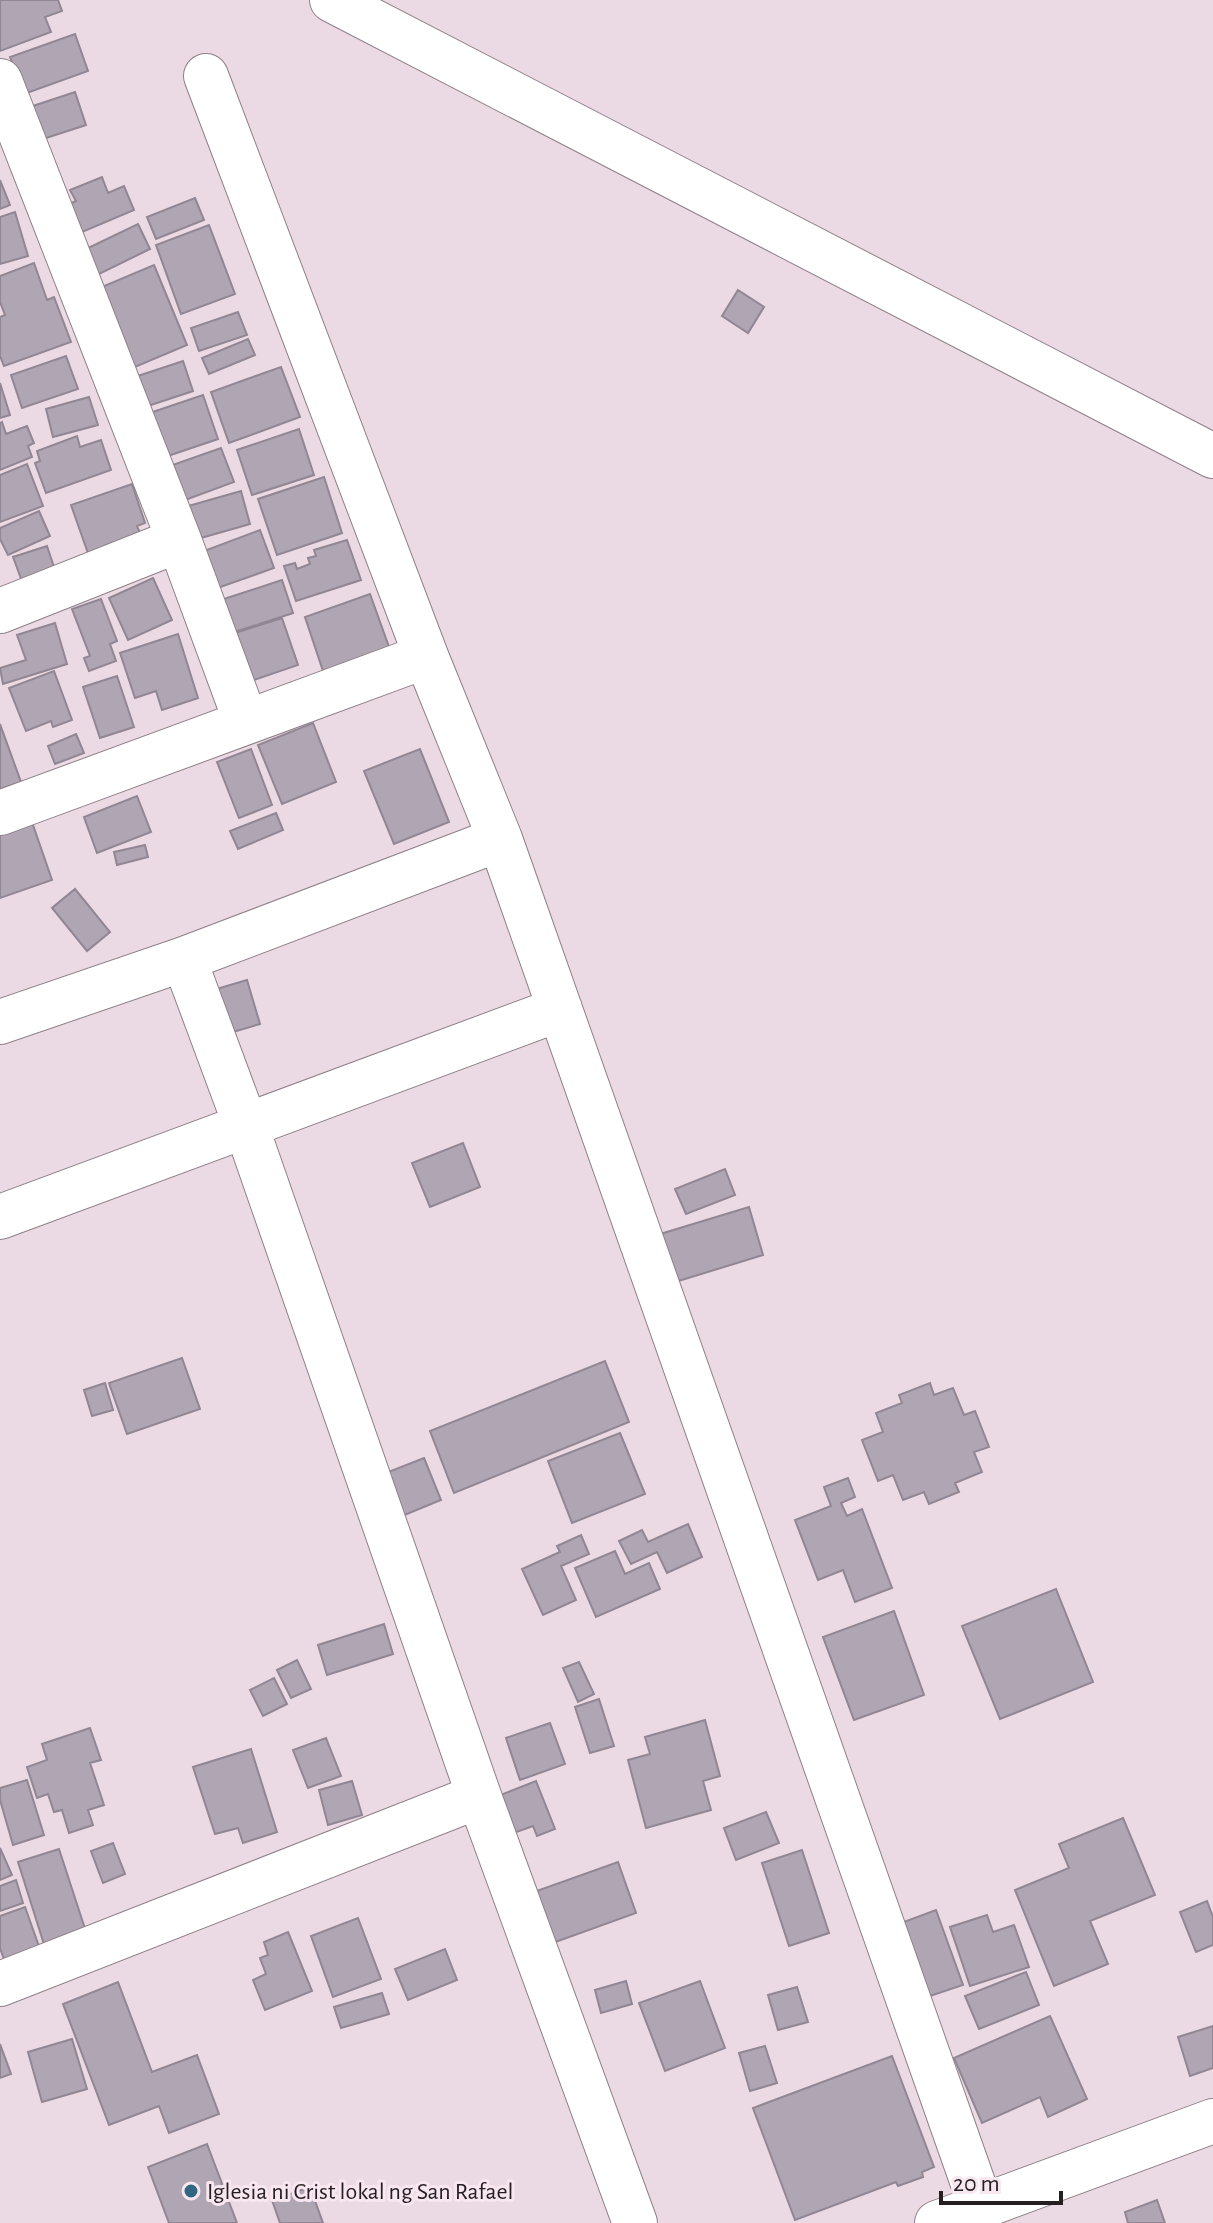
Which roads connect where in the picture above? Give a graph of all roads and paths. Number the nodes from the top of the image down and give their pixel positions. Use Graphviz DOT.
graph roads {
  1 [pos="332,0"];
  2 [pos="206,76"];
  3 [pos="4,102"];
  4 [pos="1213,456"];
  5 [pos="179,540"];
  6 [pos="2,604"];
  7 [pos="426,656"];
  8 [pos="246,722"];
  9 [pos="0,813"];
  10 [pos="500,839"];
  11 [pos="184,959"];
  12 [pos="560,1009"];
  13 [pos="0,1022"];
  14 [pos="246,1126"];
  15 [pos="0,1217"];
  16 [pos="479,1796"];
  17 [pos="0,1984"];
  18 [pos="1213,2121"];
  19 [pos="981,2206"];
  20 [pos="635,2223"];
  21 [pos="937,2223"];
  1 -- 4 [label="main road"];
  2 -- 7 [label="main road"];
  3 -- 5 [label="main road"];
  5 -- 6 [label="main road"];
  5 -- 8 [label="main road"];
  7 -- 8 [label="main road"];
  7 -- 10 [label="main road"];
  8 -- 9 [label="main road"];
  10 -- 11 [label="main road"];
  10 -- 12 [label="main road"];
  11 -- 13 [label="main road"];
  11 -- 14 [label="main road"];
  12 -- 14 [label="main road"];
  12 -- 19 [label="main road"];
  14 -- 15 [label="main road"];
  14 -- 16 [label="main road"];
  16 -- 17 [label="main road"];
  16 -- 20 [label="main road"];
  18 -- 19 [label="main road"];
  19 -- 21 [label="main road"];
}
